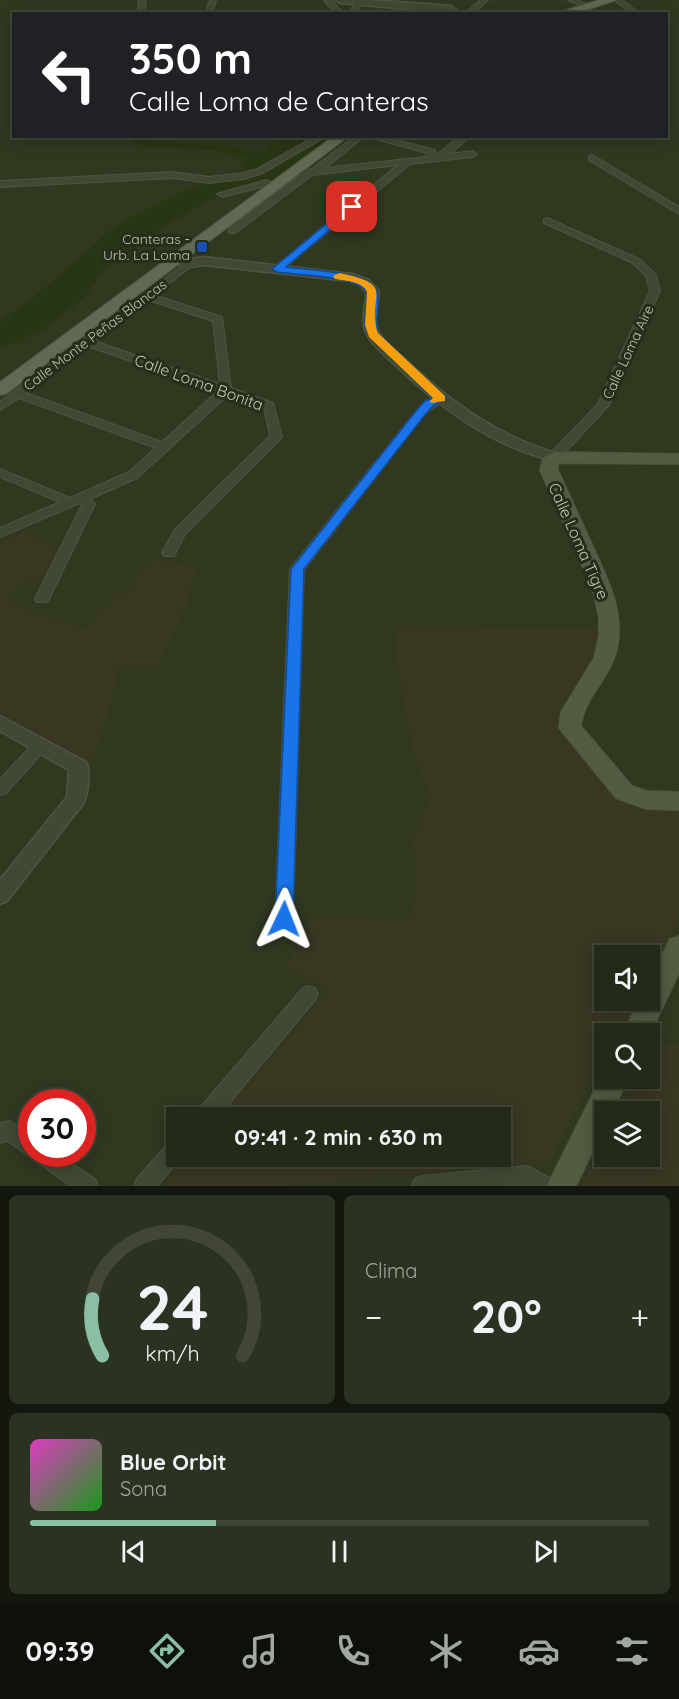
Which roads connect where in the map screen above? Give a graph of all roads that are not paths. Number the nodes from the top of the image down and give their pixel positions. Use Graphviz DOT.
graph roads {
  1 [pos="327,0"];
  2 [pos="340,0"];
  3 [pos="485,0"];
  4 [pos="571,0"];
  5 [pos="359,2"];
  6 [pos="614,2"];
  7 [pos="587,6"];
  8 [pos="453,11"];
  9 [pos="339,12"];
  10 [pos="352,12"];
  11 [pos="470,12"];
  12 [pos="566,12"];
  13 [pos="633,12"];
  14 [pos="319,138"];
  15 [pos="376,138"];
  16 [pos="464,138"];
  17 [pos="343,143"];
  18 [pos="397,144"];
  19 [pos="473,154"];
  20 [pos="441,157"];
  21 [pos="430,158"];
  22 [pos="592,158"];
  23 [pos="407,162"];
  24 [pos="307,172"];
  25 [pos="0,184"];
  26 [pos="277,186"];
  27 [pos="222,194"];
  28 [pos="679,211"];
  29 [pos="547,220"];
  30 [pos="232,231"];
  31 [pos="192,248"];
  32 [pos="183,261"];
  33 [pos="204,261"];
  34 [pos="277,269"];
  35 [pos="146,296"];
  36 [pos="86,342"];
  37 [pos="0,390"];
  38 [pos="226,390"];
  39 [pos="18,394"];
  40 [pos="441,398"];
  41 [pos="0,408"];
  42 [pos="164,447"];
  43 [pos="554,457"];
  44 [pos="679,459"];
  45 [pos="0,473"];
  46 [pos="81,498"];
  47 [pos="69,503"];
  48 [pos="0,533"];
  49 [pos="169,553"];
  50 [pos="42,599"];
  51 [pos="0,723"];
  52 [pos="40,746"];
  53 [pos="0,789"];
  54 [pos="679,801"];
  55 [pos="0,895"];
  56 [pos="284,919"];
  57 [pos="679,947"];
  58 [pos="309,994"];
  59 [pos="641,1023"];
  60 [pos="610,1089"];
  61 [pos="213,1107"];
  62 [pos="0,1133"];
  63 [pos="18,1136"];
  64 [pos="166,1161"];
  65 [pos="61,1167"];
  66 [pos="88,1186"];
  67 [pos="144,1186"];
  68 [pos="422,1186"];
  69 [pos="544,1186"];
  70 [pos="561,1186"];
  1 -- 9 [label="street"];
  2 -- 5 [label="street"];
  3 -- 11 [label="street"];
  4 -- 7 [label="street"];
  5 -- 8 [label="street"];
  5 -- 10 [label="street"];
  6 -- 7 [label="main road"];
  6 -- 13 [label="street"];
  7 -- 12 [label="main road"];
  14 -- 25 [label="street"];
  15 -- 18 [label="street"];
  16 -- 20 [label="street"];
  17 -- 18 [label="street"];
  17 -- 24 [label="main road"];
  18 -- 21 [label="street"];
  19 -- 20 [label="street"];
  20 -- 21 [label="street"];
  21 -- 23 [label="street"];
  22 -- 28 [label="street"];
  23 -- 24 [label="street"];
  23 -- 34 [label="street"];
  24 -- 26 [label="main road"];
  24 -- 30 [label="street"];
  26 -- 27 [label="street"];
  26 -- 31 [label="main road"];
  29 -- 43 [label="street, Calle Loma Aire"];
  31 -- 32 [label="main road"];
  31 -- 33 [label="street"];
  32 -- 33 [label="street"];
  32 -- 35 [label="street, Calle Monte Peñas Blancas"];
  32 -- 37 [label="main road, Calle Monte Peñas Blancas"];
  33 -- 34 [label="street"];
  34 -- 40 [label="street"];
  35 -- 36 [label="street, Calle Monte Peñas Blancas"];
  35 -- 38 [label="street"];
  36 -- 38 [label="street, Calle Loma Bonita"];
  36 -- 39 [label="street, Calle Monte Peñas Blancas"];
  38 -- 42 [label="street"];
  38 -- 49 [label="street, Calle Loma Bonita"];
  39 -- 41 [label="street, Calle Monte Peñas Blancas"];
  39 -- 42 [label="street"];
  40 -- 43 [label="street"];
  40 -- 56 [label="street"];
  42 -- 46 [label="street"];
  43 -- 44 [label="main road"];
  43 -- 54 [label="main road, Calle Loma Tigre"];
  45 -- 47 [label="street"];
  46 -- 47 [label="street"];
  46 -- 50 [label="street"];
  47 -- 48 [label="street"];
  51 -- 52 [label="street"];
  52 -- 53 [label="street"];
  52 -- 55 [label="street"];
  57 -- 59 [label="main road"];
  58 -- 61 [label="street"];
  60 -- 70 [label="main road"];
  62 -- 63 [label="street"];
  64 -- 67 [label="street"];
  65 -- 66 [label="street"];
  68 -- 69 [label="street"];
}
